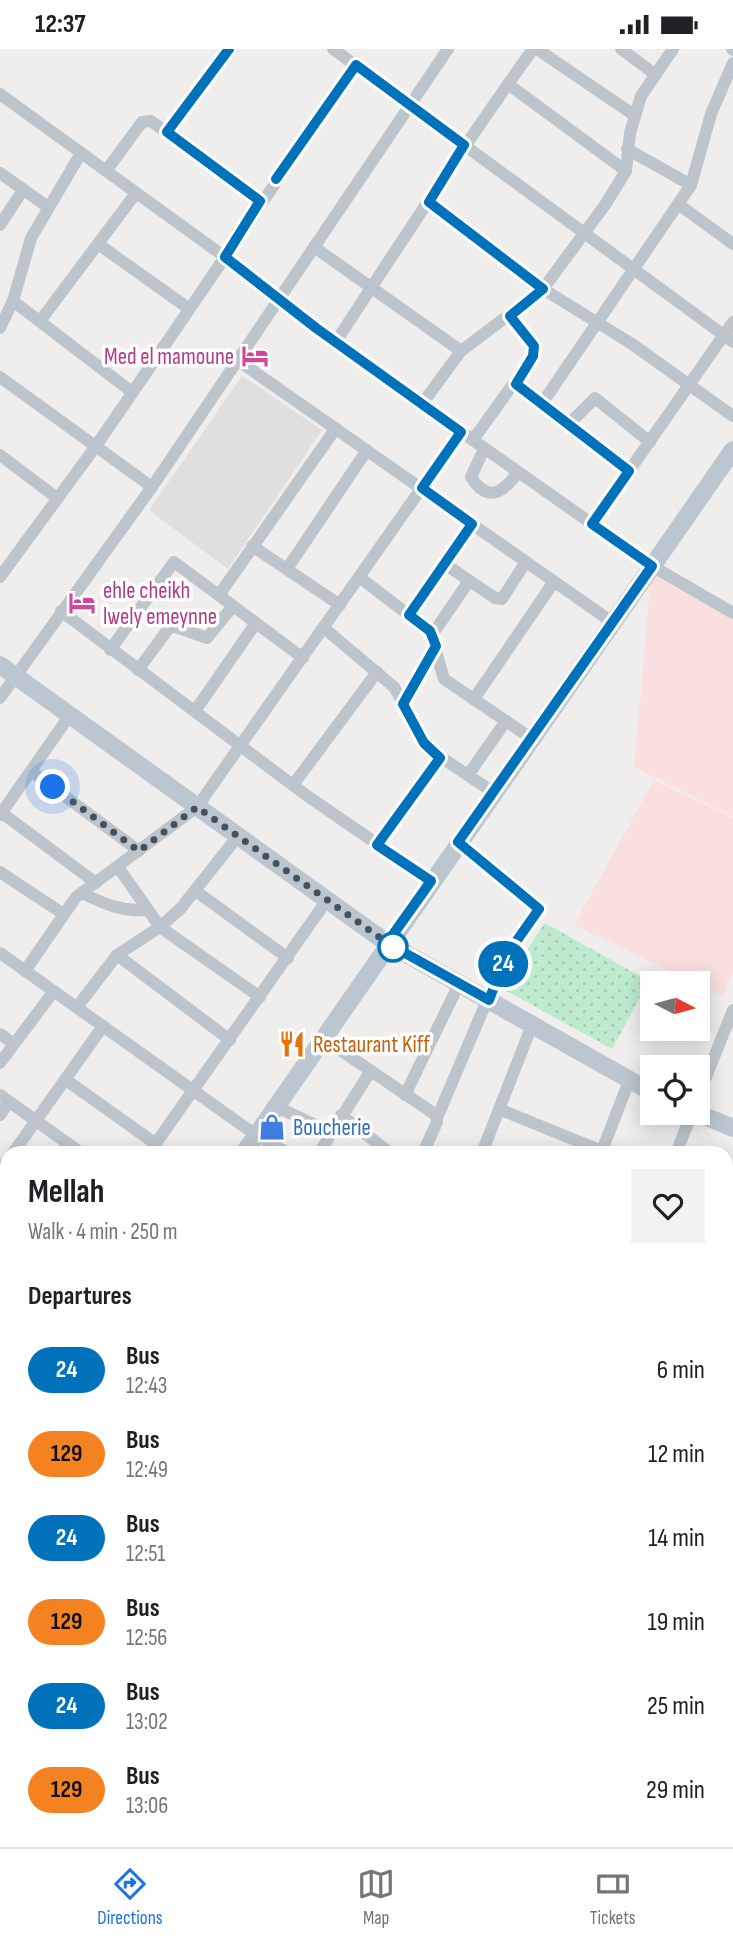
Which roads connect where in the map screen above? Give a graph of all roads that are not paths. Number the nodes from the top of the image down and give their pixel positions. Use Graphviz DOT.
graph roads {
  1 [pos="229,49"];
  2 [pos="333,49"];
  3 [pos="448,49"];
  4 [pos="535,49"];
  5 [pos="621,49"];
  6 [pos="673,49"];
  7 [pos="733,63"];
  8 [pos="356,65"];
  9 [pos="656,75"];
  10 [pos="508,84"];
  11 [pos="0,93"];
  12 [pos="411,108"];
  13 [pos="634,115"];
  14 [pos="167,132"];
  15 [pos="464,145"];
  16 [pos="627,149"];
  17 [pos="81,153"];
  18 [pos="106,171"];
  19 [pos="626,171"];
  20 [pos="0,173"];
  21 [pos="691,185"];
  22 [pos="23,190"];
  23 [pos="136,193"];
  24 [pos="260,201"];
  25 [pos="429,202"];
  26 [pos="678,204"];
  27 [pos="48,207"];
  28 [pos="0,225"];
  29 [pos="583,232"];
  30 [pos="98,244"];
  31 [pos="733,244"];
  32 [pos="314,247"];
  33 [pos="225,257"];
  34 [pos="635,270"];
  35 [pos="370,289"];
  36 [pos="543,289"];
  37 [pos="277,300"];
  38 [pos="13,301"];
  39 [pos="188,308"];
  40 [pos="510,316"];
  41 [pos="40,321"];
  42 [pos="599,322"];
  43 [pos="733,322"];
  44 [pos="0,328"];
  45 [pos="729,338"];
  46 [pos="335,343"];
  47 [pos="461,351"];
  48 [pos="236,359"];
  49 [pos="2,383"];
  50 [pos="688,383"];
  51 [pos="516,384"];
  52 [pos="132,392"];
  53 [pos="422,404"];
  54 [pos="541,405"];
  55 [pos="733,416"];
  56 [pos="568,426"];
  57 [pos="335,428"];
  58 [pos="461,432"];
  59 [pos="473,440"];
  60 [pos="650,442"];
  61 [pos="96,446"];
  62 [pos="484,449"];
  63 [pos="367,450"];
  64 [pos="733,450"];
  65 [pos="0,455"];
  66 [pos="629,471"];
  67 [pos="518,472"];
  68 [pos="152,487"];
  69 [pos="422,488"];
  70 [pos="57,498"];
  71 [pos="472,524"];
  72 [pos="592,524"];
  73 [pos="252,546"];
  74 [pos="525,563"];
  75 [pos="444,564"];
  76 [pos="652,566"];
  77 [pos="287,569"];
  78 [pos="0,577"];
  79 [pos="359,577"];
  80 [pos="469,581"];
  81 [pos="553,583"];
  82 [pos="219,595"];
  83 [pos="340,605"];
  84 [pos="233,606"];
  85 [pos="61,611"];
  86 [pos="733,613"];
  87 [pos="409,615"];
  88 [pos="612,622"];
  89 [pos="256,623"];
  90 [pos="324,628"];
  91 [pos="434,640"];
  92 [pos="110,650"];
  93 [pos="303,658"];
  94 [pos="0,665"];
  95 [pos="138,670"];
  96 [pos="377,672"];
  97 [pos="15,676"];
  98 [pos="0,698"];
  99 [pos="474,699"];
  100 [pos="403,704"];
  101 [pos="195,712"];
  102 [pos="70,715"];
  103 [pos="506,721"];
  104 [pos="531,738"];
  105 [pos="240,746"];
  106 [pos="440,758"];
  107 [pos="31,771"];
  108 [pos="468,775"];
  109 [pos="293,785"];
  110 [pos="493,792"];
  111 [pos="197,807"];
  112 [pos="1,814"];
  113 [pos="238,837"];
  114 [pos="458,842"];
  115 [pos="377,845"];
  116 [pos="139,851"];
  117 [pos="118,867"];
  118 [pos="0,872"];
  119 [pos="431,881"];
  120 [pos="96,883"];
  121 [pos="197,892"];
  122 [pos="82,893"];
  123 [pos="327,900"];
  124 [pos="148,911"];
  125 [pos="62,913"];
  126 [pos="160,927"];
  127 [pos="387,943"];
  128 [pos="0,953"];
  129 [pos="117,955"];
  130 [pos="288,958"];
  131 [pos="26,971"];
  132 [pos="458,983"];
  133 [pos="54,991"];
  134 [pos="260,997"];
  135 [pos="489,1000"];
  136 [pos="77,1007"];
  137 [pos="733,1010"];
  138 [pos="532,1025"];
  139 [pos="103,1026"];
  140 [pos="0,1034"];
  141 [pos="324,1039"];
  142 [pos="230,1040"];
  143 [pos="14,1044"];
  144 [pos="719,1044"];
  145 [pos="733,1049"];
  146 [pos="0,1063"];
  147 [pos="710,1067"];
  148 [pos="370,1072"];
  149 [pos="66,1080"];
  150 [pos="629,1081"];
  151 [pos="640,1086"];
  152 [pos="194,1090"];
  153 [pos="405,1095"];
  154 [pos="5,1098"];
  155 [pos="276,1107"];
  156 [pos="499,1109"];
  157 [pos="0,1115"];
  158 [pos="341,1115"];
  159 [pos="438,1118"];
  160 [pos="710,1119"];
  161 [pos="37,1122"];
  162 [pos="689,1125"];
  163 [pos="733,1128"];
  164 [pos="330,1132"];
  165 [pos="256,1135"];
  166 [pos="19,1146"];
  167 [pos="71,1146"];
  168 [pos="150,1146"];
  169 [pos="154,1146"];
  170 [pos="249,1146"];
  171 [pos="276,1146"];
  172 [pos="322,1146"];
  173 [pos="381,1146"];
  174 [pos="426,1146"];
  175 [pos="485,1146"];
  176 [pos="587,1146"];
  177 [pos="603,1146"];
  178 [pos="679,1146"];
  1 -- 14 [label="street"];
  2 -- 8 [label="street"];
  3 -- 12 [label="street"];
  4 -- 10 [label="street"];
  4 -- 13 [label="street"];
  5 -- 9 [label="street"];
  6 -- 9 [label="street"];
  7 -- 21 [label="street"];
  8 -- 12 [label="street"];
  8 -- 24 [label="street"];
  9 -- 13 [label="street"];
  10 -- 15 [label="street"];
  10 -- 19 [label="street"];
  11 -- 17 [label="street"];
  12 -- 15 [label="street"];
  12 -- 32 [label="street"];
  13 -- 16 [label="street"];
  14 -- 18 [label="street"];
  14 -- 24 [label="street"];
  15 -- 25 [label="street"];
  15 -- 29 [label="street"];
  16 -- 19 [label="street"];
  16 -- 21 [label="street"];
  17 -- 18 [label="street"];
  17 -- 27 [label="street"];
  18 -- 23 [label="street"];
  19 -- 29 [label="street"];
  20 -- 22 [label="street"];
  21 -- 26 [label="street"];
  22 -- 27 [label="street"];
  22 -- 28 [label="street"];
  23 -- 30 [label="street"];
  23 -- 33 [label="street"];
  24 -- 33 [label="street"];
  25 -- 35 [label="street"];
  25 -- 36 [label="street"];
  26 -- 31 [label="street"];
  26 -- 34 [label="street"];
  27 -- 38 [label="street"];
  29 -- 34 [label="street"];
  29 -- 36 [label="street"];
  30 -- 39 [label="street"];
  30 -- 41 [label="street"];
  32 -- 35 [label="street"];
  32 -- 37 [label="street"];
  33 -- 37 [label="street"];
  33 -- 39 [label="street"];
  34 -- 42 [label="street"];
  34 -- 45 [label="street"];
  35 -- 46 [label="street"];
  35 -- 47 [label="street"];
  36 -- 40 [label="street"];
  36 -- 42 [label="street"];
  37 -- 46 [label="street"];
  37 -- 48 [label="street"];
  38 -- 41 [label="street"];
  38 -- 44 [label="street"];
  39 -- 52 [label="street"];
  40 -- 47 [label="street"];
  40 -- 51 [label="street"];
  41 -- 52 [label="street"];
  42 -- 50 [label="street"];
  42 -- 54 [label="street"];
  43 -- 45 [label="street"];
  45 -- 50 [label="street"];
  46 -- 53 [label="street"];
  47 -- 53 [label="street"];
  48 -- 57 [label="street"];
  48 -- 68 [label="street"];
  49 -- 61 [label="street"];
  50 -- 55 [label="street"];
  50 -- 60 [label="street"];
  51 -- 54 [label="street"];
  51 -- 59 [label="street"];
  52 -- 61 [label="street"];
  53 -- 58 [label="street"];
  54 -- 56 [label="street"];
  56 -- 60 [label="street"];
  56 -- 66 [label="street"];
  57 -- 63 [label="street"];
  57 -- 73 [label="street"];
  58 -- 59 [label="street"];
  58 -- 69 [label="street"];
  59 -- 62 [label="street"];
  60 -- 66 [label="street"];
  61 -- 68 [label="street"];
  61 -- 70 [label="street"];
  62 -- 67 [label="street"];
  62 -- 67 [label="street"];
  63 -- 69 [label="street"];
  63 -- 77 [label="street"];
  64 -- 76 [label="main road"];
  65 -- 70 [label="street"];
  66 -- 72 [label="street"];
  67 -- 72 [label="street"];
  68 -- 85 [label="street"];
  69 -- 71 [label="street"];
  69 -- 79 [label="street"];
  70 -- 78 [label="street"];
  71 -- 74 [label="street"];
  71 -- 75 [label="street"];
  72 -- 76 [label="street"];
  73 -- 77 [label="street"];
  73 -- 82 [label="street"];
  74 -- 80 [label="street"];
  74 -- 81 [label="street"];
  75 -- 80 [label="street"];
  75 -- 87 [label="street"];
  76 -- 86 [label="street"];
  76 -- 88 [label="main road"];
  77 -- 83 [label="street"];
  79 -- 83 [label="street"];
  79 -- 87 [label="street"];
  80 -- 91 [label="street"];
  81 -- 88 [label="street"];
  81 -- 99 [label="street"];
  82 -- 84 [label="street"];
  82 -- 92 [label="street"];
  83 -- 90 [label="street"];
  84 -- 89 [label="street"];
  84 -- 95 [label="street"];
  85 -- 92 [label="street"];
  85 -- 97 [label="street"];
  87 -- 91 [label="street"];
  88 -- 104 [label="main road"];
  89 -- 93 [label="street"];
  89 -- 101 [label="street"];
  90 -- 93 [label="street"];
  90 -- 96 [label="street"];
  91 -- 99 [label="street"];
  91 -- 100 [label="street"];
  92 -- 95 [label="street"];
  93 -- 105 [label="street"];
  94 -- 97 [label="main road"];
  95 -- 101 [label="street"];
  96 -- 100 [label="street"];
  96 -- 109 [label="street"];
  97 -- 98 [label="street"];
  97 -- 102 [label="main road"];
  99 -- 103 [label="street"];
  100 -- 106 [label="street"];
  101 -- 105 [label="street"];
  102 -- 107 [label="street"];
  102 -- 111 [label="main road"];
  103 -- 104 [label="street"];
  103 -- 108 [label="street"];
  104 -- 110 [label="main road"];
  105 -- 109 [label="street"];
  105 -- 111 [label="street"];
  106 -- 108 [label="street"];
  106 -- 115 [label="street"];
  107 -- 112 [label="street"];
  107 -- 116 [label="street"];
  108 -- 110 [label="street"];
  109 -- 115 [label="street"];
  110 -- 114 [label="main road"];
  111 -- 113 [label="main road"];
  111 -- 116 [label="street"];
  112 -- 120 [label="street"];
  113 -- 121 [label="street"];
  113 -- 123 [label="main road"];
  114 -- 119 [label="main road"];
  114 -- 135 [label="street"];
  115 -- 119 [label="street"];
  116 -- 117 [label="street"];
  117 -- 120 [label="street"];
  117 -- 124 [label="street"];
  118 -- 125 [label="street"];
  119 -- 127 [label="main road"];
  120 -- 122 [label="street"];
  121 -- 126 [label="street"];
  121 -- 130 [label="street"];
  122 -- 124 [label="street"];
  122 -- 125 [label="street"];
  123 -- 127 [label="main road"];
  123 -- 130 [label="street"];
  124 -- 126 [label="street"];
  125 -- 131 [label="street"];
  126 -- 129 [label="street"];
  126 -- 134 [label="street"];
  127 -- 132 [label="main road"];
  127 -- 141 [label="main road"];
  128 -- 131 [label="street"];
  129 -- 136 [label="street"];
  129 -- 142 [label="street"];
  130 -- 134 [label="street"];
  131 -- 133 [label="street"];
  132 -- 135 [label="main road"];
  132 -- 153 [label="street"];
  133 -- 136 [label="street"];
  133 -- 143 [label="street"];
  134 -- 142 [label="street"];
  135 -- 138 [label="main road"];
  135 -- 159 [label="street"];
  136 -- 139 [label="street"];
  137 -- 144 [label="street"];
  138 -- 150 [label="main road"];
  138 -- 156 [label="street"];
  139 -- 149 [label="street"];
  139 -- 152 [label="street"];
  140 -- 143 [label="street"];
  141 -- 148 [label="street"];
  141 -- 155 [label="main road"];
  142 -- 152 [label="street"];
  143 -- 146 [label="street"];
  144 -- 145 [label="street"];
  144 -- 147 [label="street"];
  148 -- 153 [label="street"];
  148 -- 158 [label="street"];
  149 -- 161 [label="street"];
  149 -- 168 [label="street"];
  150 -- 151 [label="main road"];
  150 -- 177 [label="street"];
  152 -- 165 [label="street"];
  152 -- 169 [label="street"];
  153 -- 159 [label="street"];
  154 -- 157 [label="street"];
  154 -- 161 [label="street"];
  155 -- 164 [label="street"];
  155 -- 165 [label="main road"];
  156 -- 175 [label="street"];
  156 -- 176 [label="street"];
  158 -- 164 [label="street"];
  158 -- 173 [label="street"];
  159 -- 174 [label="street"];
  160 -- 163 [label="main road"];
  161 -- 166 [label="street"];
  161 -- 167 [label="street"];
  162 -- 178 [label="street"];
  164 -- 172 [label="street"];
  165 -- 170 [label="main road"];
  165 -- 171 [label="street"];
}
